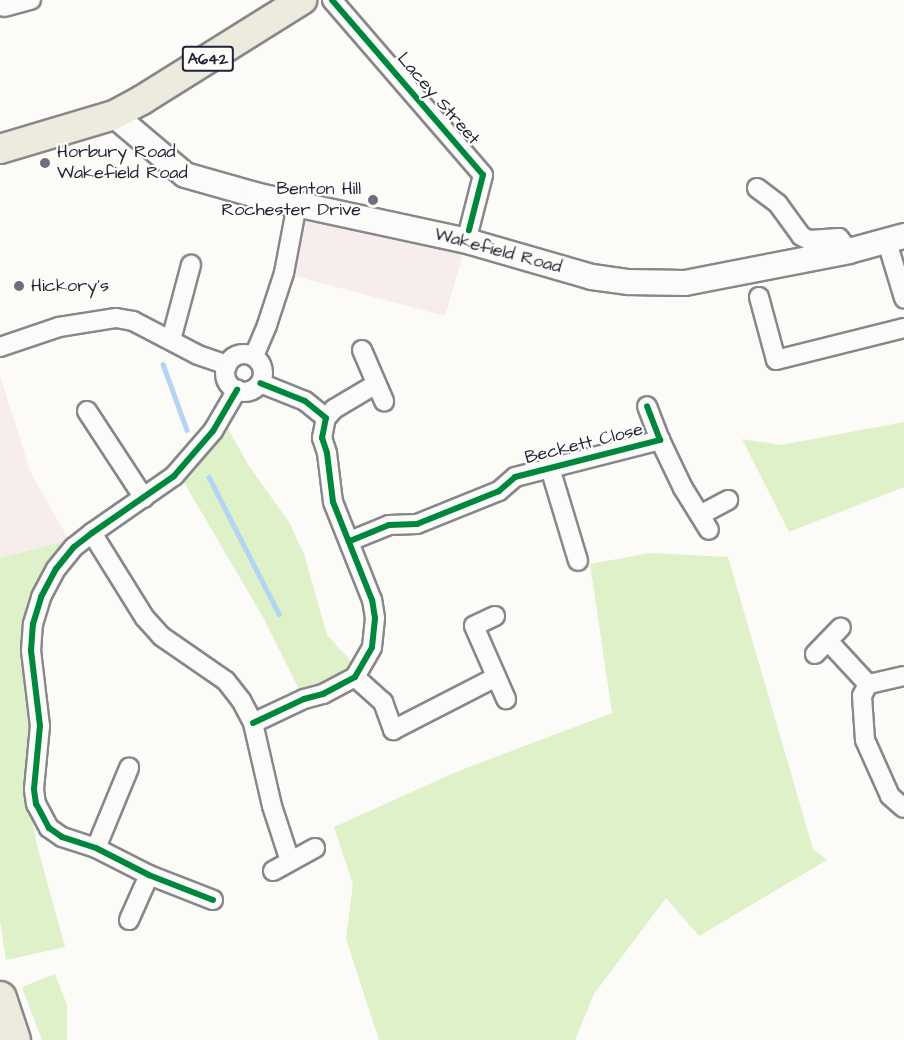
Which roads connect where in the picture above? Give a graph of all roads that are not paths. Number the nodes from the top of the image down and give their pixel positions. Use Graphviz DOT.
graph roads {
  1 [pos="31,0"];
  2 [pos="302,0"];
  3 [pos="332,0"];
  4 [pos="2,7"];
  5 [pos="114,115"];
  6 [pos="0,149"];
  7 [pos="757,188"];
  8 [pos="297,204"];
  9 [pos="469,230"];
  10 [pos="895,239"];
  11 [pos="849,251"];
  12 [pos="191,265"];
  13 [pos="759,297"];
  14 [pos="904,298"];
  15 [pos="904,328"];
  16 [pos="171,340"];
  17 [pos="0,347"];
  18 [pos="363,350"];
  19 [pos="254,356"];
  20 [pos="227,365"];
  21 [pos="260,383"];
  22 [pos="376,384"];
  23 [pos="237,390"];
  24 [pos="384,400"];
  25 [pos="647,406"];
  26 [pos="87,411"];
  27 [pos="326,418"];
  28 [pos="660,440"];
  29 [pos="550,468"];
  30 [pos="144,498"];
  31 [pos="728,500"];
  32 [pos="92,533"];
  33 [pos="350,541"];
  34 [pos="578,561"];
  35 [pos="495,616"];
  36 [pos="841,627"];
  37 [pos="829,642"];
  38 [pos="815,654"];
  39 [pos="904,676"];
  40 [pos="355,677"];
  41 [pos="496,677"];
  42 [pos="868,684"];
  43 [pos="506,699"];
  44 [pos="253,723"];
  45 [pos="129,768"];
  46 [pos="904,808"];
  47 [pos="96,848"];
  48 [pos="315,848"];
  49 [pos="291,861"];
  50 [pos="273,871"];
  51 [pos="149,875"];
  52 [pos="213,900"];
  53 [pos="129,920"];
  54 [pos="0,998"];
  55 [pos="14,1040"];
  1 -- 4 [label="street"];
  2 -- 5 [label="highway, A642"];
  3 -- 9 [label="street, Lacey Street"];
  5 -- 6 [label="highway, A642"];
  5 -- 8 [label="main road, Wakefield Road"];
  7 -- 11 [label="street"];
  8 -- 11 [label="main road, Wakefield Road"];
  8 -- 19 [label="street"];
  10 -- 11 [label="main road, Wakefield Road"];
  10 -- 14 [label="street"];
  12 -- 16 [label="street"];
  13 -- 15 [label="street"];
  16 -- 17 [label="street"];
  16 -- 20 [label="street"];
  18 -- 22 [label="street"];
  19 -- 20 [label="street"];
  19 -- 21 [label="street"];
  20 -- 23 [label="street"];
  21 -- 23 [label="street"];
  21 -- 27 [label="street"];
  22 -- 24 [label="street"];
  22 -- 27 [label="street"];
  23 -- 30 [label="street"];
  25 -- 28 [label="street, Beckett Close"];
  26 -- 30 [label="street"];
  27 -- 33 [label="street"];
  28 -- 29 [label="street, Beckett Close"];
  28 -- 31 [label="street, Beckett Close"];
  29 -- 33 [label="street, Beckett Close"];
  29 -- 34 [label="street"];
  30 -- 32 [label="street"];
  32 -- 44 [label="street"];
  32 -- 47 [label="street"];
  33 -- 40 [label="street"];
  35 -- 41 [label="street"];
  36 -- 37 [label="street"];
  37 -- 38 [label="street"];
  37 -- 42 [label="street"];
  39 -- 42 [label="street"];
  40 -- 41 [label="street"];
  40 -- 44 [label="street"];
  41 -- 43 [label="street"];
  42 -- 46 [label="street"];
  44 -- 49 [label="street"];
  45 -- 47 [label="street"];
  47 -- 51 [label="street"];
  48 -- 49 [label="street"];
  49 -- 50 [label="street"];
  51 -- 52 [label="street"];
  51 -- 53 [label="street"];
  54 -- 55 [label="highway"];
}
